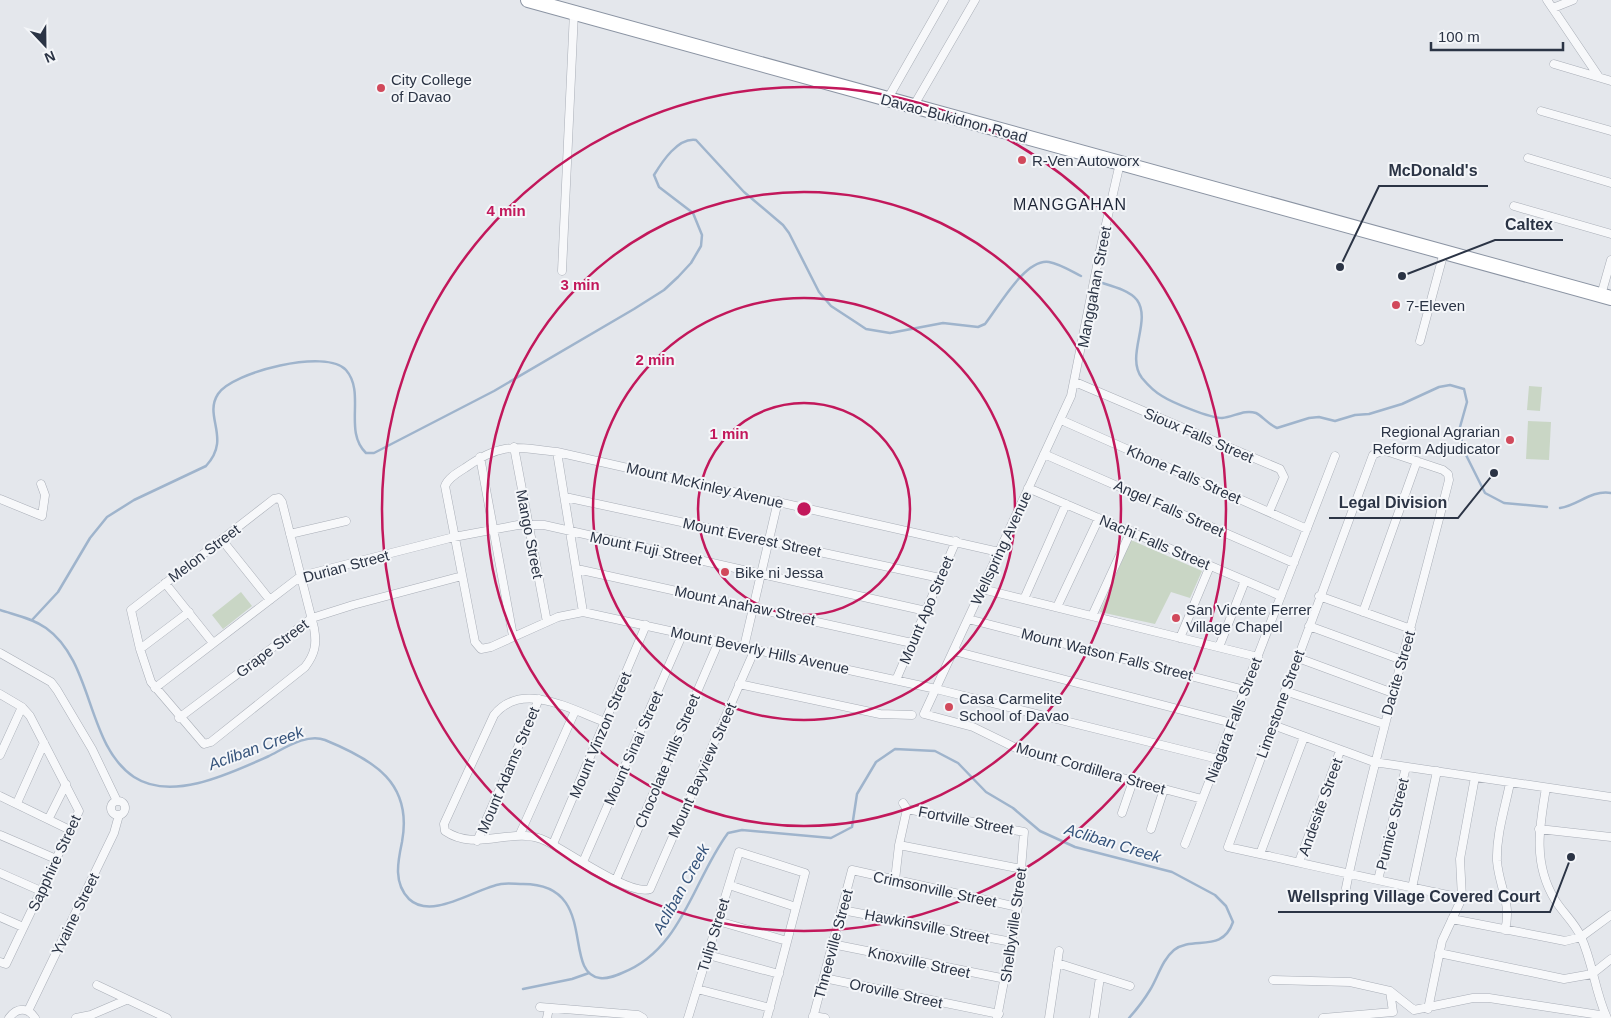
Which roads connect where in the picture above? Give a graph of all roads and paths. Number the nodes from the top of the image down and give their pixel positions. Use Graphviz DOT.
graph roads {
  1 [pos="528,0"];
  2 [pos="944,0"];
  3 [pos="975,0"];
  4 [pos="1548,0"];
  5 [pos="1573,0"];
  6 [pos="1553,8"];
  7 [pos="574,12"];
  8 [pos="1554,64"];
  9 [pos="1599,77"];
  10 [pos="1611,81"];
  11 [pos="887,100"];
  12 [pos="914,107"];
  13 [pos="1541,111"];
  14 [pos="1611,131"];
  15 [pos="1528,158"];
  16 [pos="1120,163"];
  17 [pos="1611,183"];
  18 [pos="1514,206"];
  19 [pos="1611,234"];
  20 [pos="1444,252"];
  21 [pos="1610,264"];
  22 [pos="562,271"];
  23 [pos="1608,296"];
  24 [pos="1420,341"];
  25 [pos="1075,382"];
  26 [pos="1061,420"];
  27 [pos="514,447"];
  28 [pos="557,452"];
  29 [pos="1044,454"];
  30 [pos="1335,456"];
  31 [pos="480,457"];
  32 [pos="1417,461"];
  33 [pos="41,484"];
  34 [pos="1028,488"];
  35 [pos="564,497"];
  36 [pos="0,499"];
  37 [pos="778,501"];
  38 [pos="1066,504"];
  39 [pos="1270,512"];
  40 [pos="1099,518"];
  41 [pos="346,521"];
  42 [pos="528,524"];
  43 [pos="1307,529"];
  44 [pos="493,530"];
  45 [pos="570,531"];
  46 [pos="1131,531"];
  47 [pos="290,534"];
  48 [pos="454,537"];
  49 [pos="222,540"];
  50 [pos="768,540"];
  51 [pos="956,541"];
  52 [pos="1000,552"];
  53 [pos="1294,563"];
  54 [pos="1210,566"];
  55 [pos="576,569"];
  56 [pos="761,573"];
  57 [pos="301,576"];
  58 [pos="462,576"];
  59 [pos="940,578"];
  60 [pos="1245,581"];
  61 [pos="165,583"];
  62 [pos="982,589"];
  63 [pos="1281,596"];
  64 [pos="1319,596"];
  65 [pos="1024,599"];
  66 [pos="270,600"];
  67 [pos="753,607"];
  68 [pos="1057,607"];
  69 [pos="926,611"];
  70 [pos="189,612"];
  71 [pos="583,612"];
  72 [pos="1363,612"];
  73 [pos="1092,616"];
  74 [pos="312,618"];
  75 [pos="968,619"];
  76 [pos="547,622"];
  77 [pos="646,625"];
  78 [pos="1308,626"];
  79 [pos="1411,630"];
  80 [pos="683,633"];
  81 [pos="513,636"];
  82 [pos="1180,638"];
  83 [pos="718,641"];
  84 [pos="213,643"];
  85 [pos="912,643"];
  86 [pos="744,647"];
  87 [pos="1219,647"];
  88 [pos="140,649"];
  89 [pos="755,649"];
  90 [pos="954,651"];
  91 [pos="0,653"];
  92 [pos="1258,657"];
  93 [pos="1298,658"];
  94 [pos="1402,660"];
  95 [pos="896,680"];
  96 [pos="740,684"];
  97 [pos="155,688"];
  98 [pos="936,689"];
  99 [pos="1245,690"];
  100 [pos="1285,691"];
  101 [pos="1393,693"];
  102 [pos="0,694"];
  103 [pos="539,699"];
  104 [pos="22,707"];
  105 [pos="575,711"];
  106 [pos="924,714"];
  107 [pos="912,715"];
  108 [pos="179,718"];
  109 [pos="605,722"];
  110 [pos="1232,723"];
  111 [pos="1273,724"];
  112 [pos="1384,724"];
  113 [pos="1304,738"];
  114 [pos="44,743"];
  115 [pos="1340,751"];
  116 [pos="0,755"];
  117 [pos="1218,759"];
  118 [pos="1374,762"];
  119 [pos="1406,767"];
  120 [pos="1438,771"];
  121 [pos="1475,777"];
  122 [pos="1133,781"];
  123 [pos="1510,783"];
  124 [pos="66,784"];
  125 [pos="1546,788"];
  126 [pos="1164,789"];
  127 [pos="0,796"];
  128 [pos="1611,797"];
  129 [pos="1202,799"];
  130 [pos="17,803"];
  131 [pos="1122,813"];
  132 [pos="49,818"];
  133 [pos="1151,829"];
  134 [pos="1539,829"];
  135 [pos="70,830"];
  136 [pos="1024,832"];
  137 [pos="520,834"];
  138 [pos="0,835"];
  139 [pos="1611,837"];
  140 [pos="477,841"];
  141 [pos="553,844"];
  142 [pos="899,844"];
  143 [pos="1185,844"];
  144 [pos="1260,854"];
  145 [pos="56,859"];
  146 [pos="582,862"];
  147 [pos="1299,862"];
  148 [pos="1022,869"];
  149 [pos="852,870"];
  150 [pos="0,873"];
  151 [pos="1349,873"];
  152 [pos="616,880"];
  153 [pos="895,880"];
  154 [pos="1378,880"];
  155 [pos="729,885"];
  156 [pos="1346,888"];
  157 [pos="1412,888"];
  158 [pos="41,891"];
  159 [pos="1462,898"];
  160 [pos="796,907"];
  161 [pos="1018,907"];
  162 [pos="842,910"];
  163 [pos="1611,914"];
  164 [pos="0,917"];
  165 [pos="1452,919"];
  166 [pos="718,921"];
  167 [pos="24,927"];
  168 [pos="1505,930"];
  169 [pos="1581,937"];
  170 [pos="787,941"];
  171 [pos="1012,942"];
  172 [pos="832,944"];
  173 [pos="1059,951"];
  174 [pos="1439,953"];
  175 [pos="708,955"];
  176 [pos="1611,959"];
  177 [pos="3,963"];
  178 [pos="1057,963"];
  179 [pos="779,974"];
  180 [pos="1592,974"];
  181 [pos="1100,977"];
  182 [pos="824,978"];
  183 [pos="1006,979"];
  184 [pos="1272,980"];
  185 [pos="97,985"];
  186 [pos="1130,986"];
  187 [pos="697,989"];
  188 [pos="1390,991"];
  189 [pos="126,1000"];
  190 [pos="770,1008"];
  191 [pos="1428,1009"];
  192 [pos="28,1011"];
  193 [pos="998,1016"];
  194 [pos="89,1017"];
  195 [pos="813,1017"];
  196 [pos="1606,1017"];
  197 [pos="9,1018"];
  198 [pos="35,1018"];
  199 [pos="76,1018"];
  200 [pos="167,1018"];
  201 [pos="547,1018"];
  202 [pos="642,1018"];
  203 [pos="688,1018"];
  204 [pos="767,1018"];
  205 [pos="825,1018"];
  206 [pos="1049,1018"];
  207 [pos="1094,1018"];
  208 [pos="1323,1018"];
  1 -- 7 [label="highway, Davao-Bukidnon Road"];
  2 -- 11 [label="street"];
  3 -- 12 [label="street"];
  4 -- 6 [label="street"];
  5 -- 6 [label="street"];
  6 -- 9 [label="street"];
  7 -- 11 [label="highway, Davao-Bukidnon Road"];
  7 -- 22 [label="street"];
  8 -- 9 [label="street"];
  9 -- 10 [label="street"];
  11 -- 12 [label="highway, Davao-Bukidnon Road"];
  12 -- 16 [label="highway, Davao-Bukidnon Road"];
  13 -- 14 [label="street"];
  15 -- 17 [label="street"];
  16 -- 20 [label="highway, Davao-Bukidnon Road"];
  16 -- 25 [label="street, Manggahan Street"];
  18 -- 19 [label="street"];
  20 -- 23 [label="highway, Davao-Bukidnon Road"];
  20 -- 24 [label="street"];
  21 -- 23 [label="street"];
  25 -- 26 [label="street, Wellspring Avenue"];
  25 -- 39 [label="street, Sioux Falls Street"];
  26 -- 29 [label="street, Wellspring Avenue"];
  26 -- 39 [label="street, Khone Falls Street"];
  27 -- 28 [label="street, Mount McKinley Avenue"];
  27 -- 31 [label="street"];
  27 -- 42 [label="street, Mango Street"];
  28 -- 35 [label="street"];
  28 -- 37 [label="street, Mount McKinley Avenue"];
  29 -- 34 [label="street, Wellspring Avenue"];
  29 -- 53 [label="street, Angel Falls Street"];
  30 -- 43 [label="street, Niagara Falls Street"];
  31 -- 44 [label="street"];
  31 -- 48 [label="street"];
  32 -- 64 [label="street, Limestone Street"];
  32 -- 72 [label="street"];
  32 -- 79 [label="street, Dacite Street"];
  33 -- 36 [label="street"];
  34 -- 38 [label="street, Nachi Falls Street"];
  34 -- 52 [label="street, Wellspring Avenue"];
  35 -- 45 [label="street"];
  35 -- 50 [label="street, Mount Everest Street"];
  37 -- 50 [label="street"];
  37 -- 51 [label="street, Mount McKinley Avenue"];
  38 -- 40 [label="street, Nachi Falls Street"];
  38 -- 65 [label="street"];
  39 -- 43 [label="street, Khone Falls Street"];
  40 -- 46 [label="street, Nachi Falls Street"];
  40 -- 68 [label="street"];
  41 -- 47 [label="street"];
  42 -- 44 [label="street, Durian Street"];
  42 -- 45 [label="street, Durian Street"];
  42 -- 76 [label="street, Mango Street"];
  43 -- 53 [label="street, Niagara Falls Street"];
  44 -- 48 [label="street, Durian Street"];
  44 -- 81 [label="street"];
  45 -- 55 [label="street"];
  45 -- 56 [label="street, Mount Fuji Street"];
  46 -- 54 [label="street, Nachi Falls Street"];
  46 -- 73 [label="street"];
  47 -- 49 [label="street, Melon Street"];
  47 -- 57 [label="street"];
  48 -- 57 [label="street, Durian Street"];
  48 -- 58 [label="street"];
  49 -- 61 [label="street, Melon Street"];
  49 -- 66 [label="street"];
  50 -- 56 [label="street"];
  50 -- 59 [label="street, Mount Everest Street"];
  51 -- 52 [label="street, Mount McKinley Avenue"];
  51 -- 59 [label="street, Mount Apo Street"];
  52 -- 62 [label="street, Wellspring Avenue"];
  53 -- 63 [label="street, Niagara Falls Street"];
  54 -- 60 [label="street, Nachi Falls Street"];
  54 -- 82 [label="street"];
  55 -- 67 [label="street, Mount Anahaw Street"];
  55 -- 71 [label="street"];
  56 -- 67 [label="street"];
  56 -- 69 [label="street, Mount Fuji Street"];
  57 -- 66 [label="street, Durian Street"];
  57 -- 74 [label="street"];
  58 -- 74 [label="street, Grape Street"];
  58 -- 81 [label="street"];
  59 -- 69 [label="street, Mount Apo Street"];
  60 -- 63 [label="street, Nachi Falls Street"];
  60 -- 87 [label="street"];
  61 -- 70 [label="street"];
  61 -- 88 [label="street, Melon Street"];
  62 -- 65 [label="street"];
  62 -- 75 [label="street, Wellspring Avenue"];
  63 -- 92 [label="street, Niagara Falls Street"];
  64 -- 72 [label="street"];
  64 -- 78 [label="street, Limestone Street"];
  65 -- 68 [label="street"];
  66 -- 84 [label="street, Durian Street"];
  67 -- 85 [label="street, Mount Anahaw Street"];
  67 -- 86 [label="street"];
  68 -- 73 [label="street"];
  69 -- 85 [label="street, Mount Apo Street"];
  70 -- 84 [label="street"];
  70 -- 88 [label="street"];
  71 -- 76 [label="street"];
  71 -- 77 [label="street, Mount Beverly Hills Avenue"];
  72 -- 79 [label="street"];
  73 -- 82 [label="street"];
  74 -- 108 [label="street, Grape Street"];
  74 -- 108 [label="street"];
  75 -- 90 [label="street, Wellspring Avenue"];
  75 -- 99 [label="street, Mount Watson Falls Street"];
  76 -- 81 [label="street"];
  77 -- 80 [label="street, Mount Beverly Hills Avenue"];
  77 -- 109 [label="street, Mount Vinzon Street"];
  78 -- 93 [label="street, Limestone Street"];
  78 -- 94 [label="street"];
  79 -- 94 [label="street, Dacite Street"];
  80 -- 83 [label="street, Mount Beverly Hills Avenue"];
  80 -- 146 [label="street, Mount Sinai Street"];
  82 -- 87 [label="street"];
  83 -- 86 [label="street, Mount Beverly Hills Avenue"];
  83 -- 152 [label="street, Chocolate Hills Street"];
  84 -- 97 [label="street, Durian Street"];
  85 -- 95 [label="street, Mount Apo Street"];
  86 -- 89 [label="street, Mount Beverly Hills Avenue"];
  87 -- 92 [label="street"];
  88 -- 97 [label="street"];
  89 -- 95 [label="street, Mount Beverly Hills Avenue"];
  89 -- 96 [label="street, Mount Bayview Street"];
  90 -- 98 [label="street, Wellspring Avenue"];
  90 -- 110 [label="street"];
  91 -- 192 [label="street, Yvaine Street"];
  92 -- 99 [label="street, Niagara Falls Street"];
  93 -- 100 [label="street, Limestone Street"];
  93 -- 101 [label="street"];
  94 -- 101 [label="street, Dacite Street"];
  95 -- 98 [label="street, Mount Beverly Hills Avenue"];
  96 -- 107 [label="street"];
  96 -- 152 [label="street, Mount Bayview Street"];
  97 -- 108 [label="street"];
  98 -- 106 [label="street, Wellspring Avenue"];
  98 -- 117 [label="street, Mount Beverly Hills Avenue"];
  99 -- 110 [label="street, Niagara Falls Street"];
  100 -- 111 [label="street, Limestone Street"];
  100 -- 112 [label="street"];
  101 -- 112 [label="street, Dacite Street"];
  102 -- 104 [label="street, Sapphire Street"];
  103 -- 105 [label="street"];
  103 -- 140 [label="street, Mount Adams Street"];
  103 -- 140 [label="street"];
  104 -- 114 [label="street, Sapphire Street"];
  104 -- 116 [label="street"];
  105 -- 109 [label="street"];
  105 -- 137 [label="street"];
  106 -- 122 [label="street, Mount Cordillera Street"];
  109 -- 141 [label="street, Mount Vinzon Street"];
  110 -- 117 [label="street, Niagara Falls Street"];
  111 -- 113 [label="street"];
  111 -- 144 [label="street, Limestone Street"];
  112 -- 118 [label="street, Dacite Street"];
  113 -- 115 [label="street"];
  113 -- 144 [label="street"];
  114 -- 124 [label="street, Sapphire Street"];
  114 -- 130 [label="street"];
  115 -- 118 [label="street"];
  115 -- 147 [label="street, Andesite Street"];
  117 -- 129 [label="street, Niagara Falls Street"];
  118 -- 119 [label="street"];
  118 -- 151 [label="street, Dacite Street"];
  119 -- 120 [label="street"];
  119 -- 154 [label="street, Pumice Street"];
  120 -- 121 [label="street"];
  120 -- 157 [label="street"];
  121 -- 123 [label="street"];
  121 -- 159 [label="street"];
  122 -- 126 [label="street, Mount Cordillera Street"];
  122 -- 131 [label="street"];
  123 -- 125 [label="street"];
  123 -- 168 [label="street"];
  124 -- 132 [label="street"];
  124 -- 135 [label="street, Sapphire Street"];
  125 -- 128 [label="street"];
  125 -- 134 [label="street"];
  126 -- 129 [label="street, Mount Cordillera Street"];
  126 -- 133 [label="street"];
  127 -- 130 [label="street"];
  129 -- 143 [label="street, Niagara Falls Street"];
  130 -- 132 [label="street"];
  132 -- 135 [label="street"];
  134 -- 139 [label="street"];
  134 -- 169 [label="street"];
  135 -- 145 [label="street, Sapphire Street"];
  136 -- 142 [label="street, Fortville Street"];
  136 -- 148 [label="street, Shelbyville Street"];
  137 -- 140 [label="street"];
  137 -- 141 [label="street"];
  138 -- 145 [label="street"];
  141 -- 146 [label="street"];
  142 -- 148 [label="street"];
  142 -- 153 [label="street"];
  144 -- 147 [label="street"];
  145 -- 158 [label="street, Sapphire Street"];
  146 -- 152 [label="street"];
  147 -- 151 [label="street"];
  148 -- 161 [label="street, Shelbyville Street"];
  149 -- 153 [label="street, Crimsonville Street"];
  149 -- 162 [label="street, Thneeville Street"];
  150 -- 158 [label="street"];
  151 -- 154 [label="street"];
  151 -- 156 [label="street, Dacite Street"];
  153 -- 161 [label="street, Crimsonville Street"];
  154 -- 157 [label="street"];
  155 -- 160 [label="street"];
  155 -- 160 [label="street, Tulip Street"];
  155 -- 166 [label="street, Tulip Street"];
  157 -- 159 [label="street"];
  158 -- 167 [label="street, Sapphire Street"];
  159 -- 165 [label="street"];
  160 -- 170 [label="street"];
  161 -- 171 [label="street, Shelbyville Street"];
  162 -- 171 [label="street, Hawkinsville Street"];
  162 -- 172 [label="street, Thneeville Street"];
  163 -- 169 [label="street"];
  164 -- 167 [label="street"];
  165 -- 168 [label="street"];
  165 -- 174 [label="street"];
  166 -- 170 [label="street"];
  166 -- 175 [label="street, Tulip Street"];
  167 -- 177 [label="street, Sapphire Street"];
  168 -- 169 [label="street"];
  169 -- 180 [label="street"];
  170 -- 179 [label="street"];
  171 -- 183 [label="street, Shelbyville Street"];
  172 -- 182 [label="street, Thneeville Street"];
  172 -- 183 [label="street, Knoxville Street"];
  173 -- 178 [label="street"];
  174 -- 180 [label="street"];
  174 -- 191 [label="street"];
  175 -- 179 [label="street"];
  175 -- 187 [label="street, Tulip Street"];
  176 -- 180 [label="street"];
  178 -- 181 [label="street"];
  178 -- 206 [label="street"];
  179 -- 190 [label="street"];
  180 -- 196 [label="street"];
  181 -- 186 [label="street"];
  181 -- 207 [label="street"];
  182 -- 193 [label="street, Oroville Street"];
  182 -- 195 [label="street, Thneeville Street"];
  183 -- 193 [label="street, Shelbyville Street"];
  184 -- 188 [label="street"];
  185 -- 189 [label="street"];
  187 -- 190 [label="street"];
  187 -- 203 [label="street, Tulip Street"];
  188 -- 191 [label="street"];
  188 -- 208 [label="street"];
  189 -- 194 [label="street"];
  189 -- 200 [label="street"];
  190 -- 204 [label="street"];
  191 -- 196 [label="street"];
  192 -- 197 [label="street"];
  192 -- 198 [label="street"];
  194 -- 199 [label="street"];
  195 -- 205 [label="street"];
  201 -- 202 [label="street"];
}
